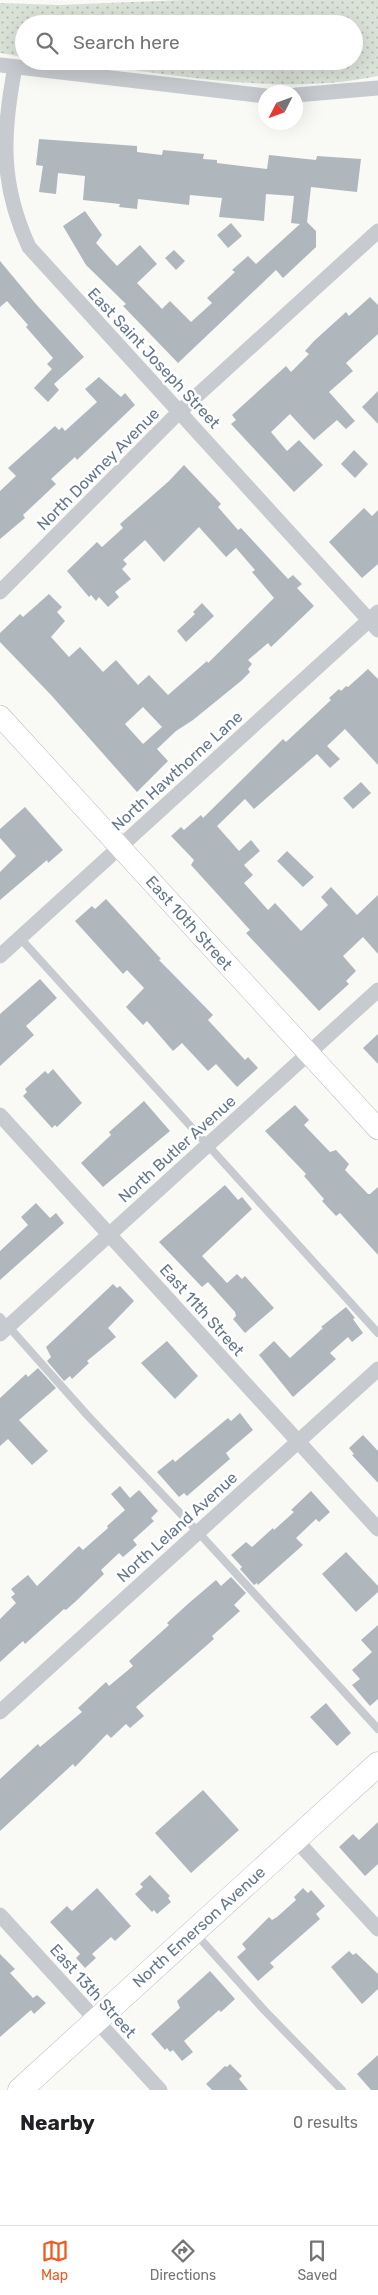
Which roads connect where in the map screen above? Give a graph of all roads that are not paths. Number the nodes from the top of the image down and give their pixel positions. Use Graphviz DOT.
graph roads {
  1 [pos="8,66"];
  2 [pos="42,70"];
  3 [pos="378,88"];
  4 [pos="303,94"];
  5 [pos="258,95"];
  6 [pos="3,193"];
  7 [pos="378,230"];
  8 [pos="179,412"];
  9 [pos="0,592"];
  10 [pos="375,621"];
  11 [pos="0,716"];
  12 [pos="120,847"];
  13 [pos="20,938"];
  14 [pos="0,956"];
  15 [pos="378,990"];
  16 [pos="308,1054"];
  17 [pos="0,1115"];
  18 [pos="378,1129"];
  19 [pos="207,1146"];
  20 [pos="109,1235"];
  21 [pos="3,1326"];
  22 [pos="378,1333"];
  23 [pos="378,1368"];
  24 [pos="298,1441"];
  25 [pos="378,1529"];
  26 [pos="198,1532"];
  27 [pos="0,1712"];
  28 [pos="378,1729"];
  29 [pos="378,1764"];
  30 [pos="295,1840"];
  31 [pos="0,1915"];
  32 [pos="378,1929"];
  33 [pos="194,1931"];
  34 [pos="96,2020"];
  35 [pos="20,2090"];
  36 [pos="160,2090"];
  37 [pos="342,2090"];
  1 -- 6 [label="street, East Saint Joseph Street"];
  2 -- 5 [label="street"];
  3 -- 4 [label="street"];
  6 -- 8 [label="street, East Saint Joseph Street"];
  7 -- 8 [label="street, North Downey Avenue"];
  8 -- 9 [label="street, North Downey Avenue"];
  8 -- 10 [label="street, East Saint Joseph Street"];
  10 -- 12 [label="street, North Hawthorne Lane"];
  11 -- 12 [label="main road, East 10th Street"];
  12 -- 13 [label="street, North Hawthorne Lane"];
  12 -- 16 [label="main road, East 10th Street"];
  13 -- 14 [label="street, North Hawthorne Lane"];
  13 -- 19 [label="lane"];
  15 -- 16 [label="street, North Butler Avenue"];
  16 -- 18 [label="main road, East 10th Street"];
  16 -- 19 [label="street, North Butler Avenue"];
  17 -- 20 [label="street, East 11th Street"];
  19 -- 20 [label="street, North Butler Avenue"];
  19 -- 22 [label="lane"];
  20 -- 21 [label="street, North Butler Avenue"];
  20 -- 24 [label="street, East 11th Street"];
  21 -- 26 [label="lane"];
  23 -- 24 [label="street, North Leland Avenue"];
  24 -- 25 [label="street, East 11th Street"];
  24 -- 26 [label="street, North Leland Avenue"];
  26 -- 27 [label="street, North Leland Avenue"];
  26 -- 28 [label="lane"];
  29 -- 30 [label="main road, North Emerson Avenue"];
  30 -- 32 [label="street"];
  30 -- 33 [label="main road, North Emerson Avenue"];
  31 -- 34 [label="street, East 13th Street"];
  33 -- 34 [label="main road, North Emerson Avenue"];
  33 -- 37 [label="lane"];
  34 -- 35 [label="main road, North Emerson Avenue"];
  34 -- 36 [label="street, East 13th Street"];
}
